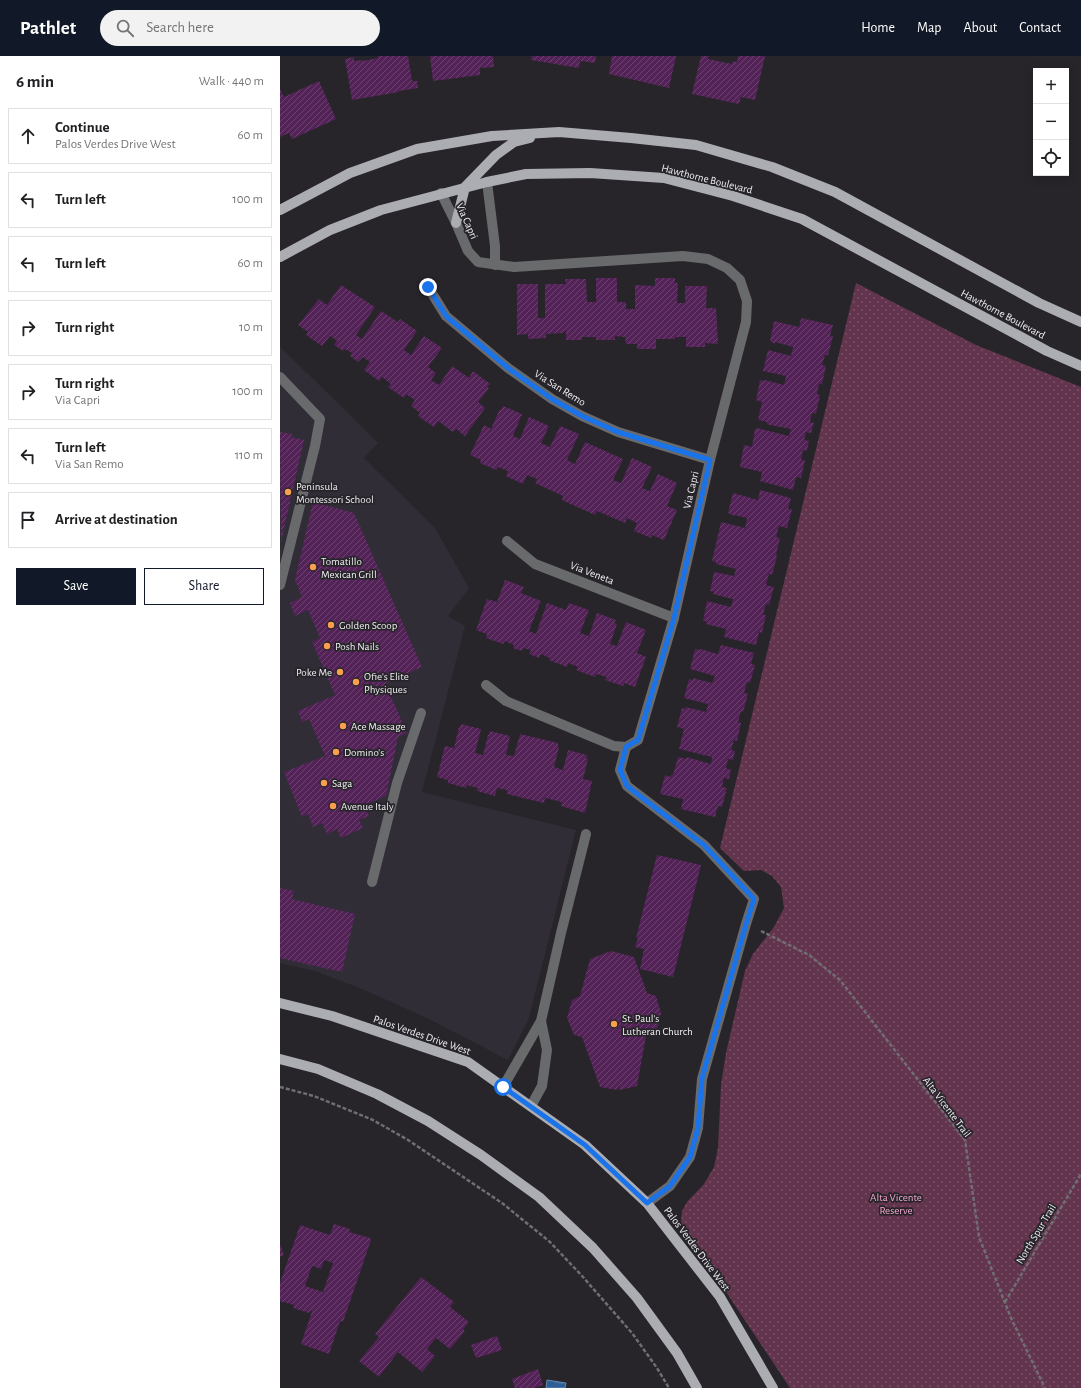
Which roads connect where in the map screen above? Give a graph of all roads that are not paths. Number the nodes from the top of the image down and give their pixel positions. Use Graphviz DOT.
graph roads {
  1 [pos="559,132"];
  2 [pos="486,182"];
  3 [pos="465,187"];
  4 [pos="442,193"];
  5 [pos="280,210"];
  6 [pos="456,223"];
  7 [pos="280,257"];
  8 [pos="495,265"];
  9 [pos="428,287"];
  10 [pos="1081,322"];
  11 [pos="1081,366"];
  12 [pos="280,377"];
  13 [pos="710,460"];
  14 [pos="507,541"];
  15 [pos="280,584"];
  16 [pos="674,618"];
  17 [pos="486,685"];
  18 [pos="421,713"];
  19 [pos="626,747"];
  20 [pos="586,834"];
  21 [pos="372,882"];
  22 [pos="280,1003"];
  23 [pos="541,1021"];
  24 [pos="280,1059"];
  25 [pos="503,1087"];
  26 [pos="531,1106"];
  27 [pos="647,1203"];
  28 [pos="697,1388"];
  29 [pos="773,1388"];
  1 -- 3 [label="main road"];
  1 -- 5 [label="main road"];
  1 -- 10 [label="main road"];
  2 -- 3 [label="main road, Hawthorne Boulevard"];
  2 -- 8 [label="street, Via Capri"];
  2 -- 11 [label="main road, Hawthorne Boulevard"];
  3 -- 4 [label="main road, Hawthorne Boulevard"];
  3 -- 6 [label="main road"];
  4 -- 6 [label="street, Via Capri"];
  4 -- 7 [label="main road, Hawthorne Boulevard"];
  6 -- 8 [label="street, Via Capri"];
  8 -- 13 [label="street, Via Capri"];
  9 -- 13 [label="street, Via San Remo"];
  12 -- 15 [label="street"];
  13 -- 16 [label="street, Via Capri"];
  14 -- 16 [label="street, Via Veneta"];
  16 -- 19 [label="street, Via Capri"];
  17 -- 19 [label="street"];
  18 -- 21 [label="street"];
  19 -- 27 [label="street"];
  20 -- 23 [label="street"];
  22 -- 25 [label="main road, Palos Verdes Drive West"];
  23 -- 25 [label="street"];
  23 -- 26 [label="street"];
  24 -- 28 [label="main road"];
  25 -- 26 [label="main road, Palos Verdes Drive West"];
  26 -- 27 [label="main road, Palos Verdes Drive West"];
  27 -- 29 [label="main road, Palos Verdes Drive West"];
}
